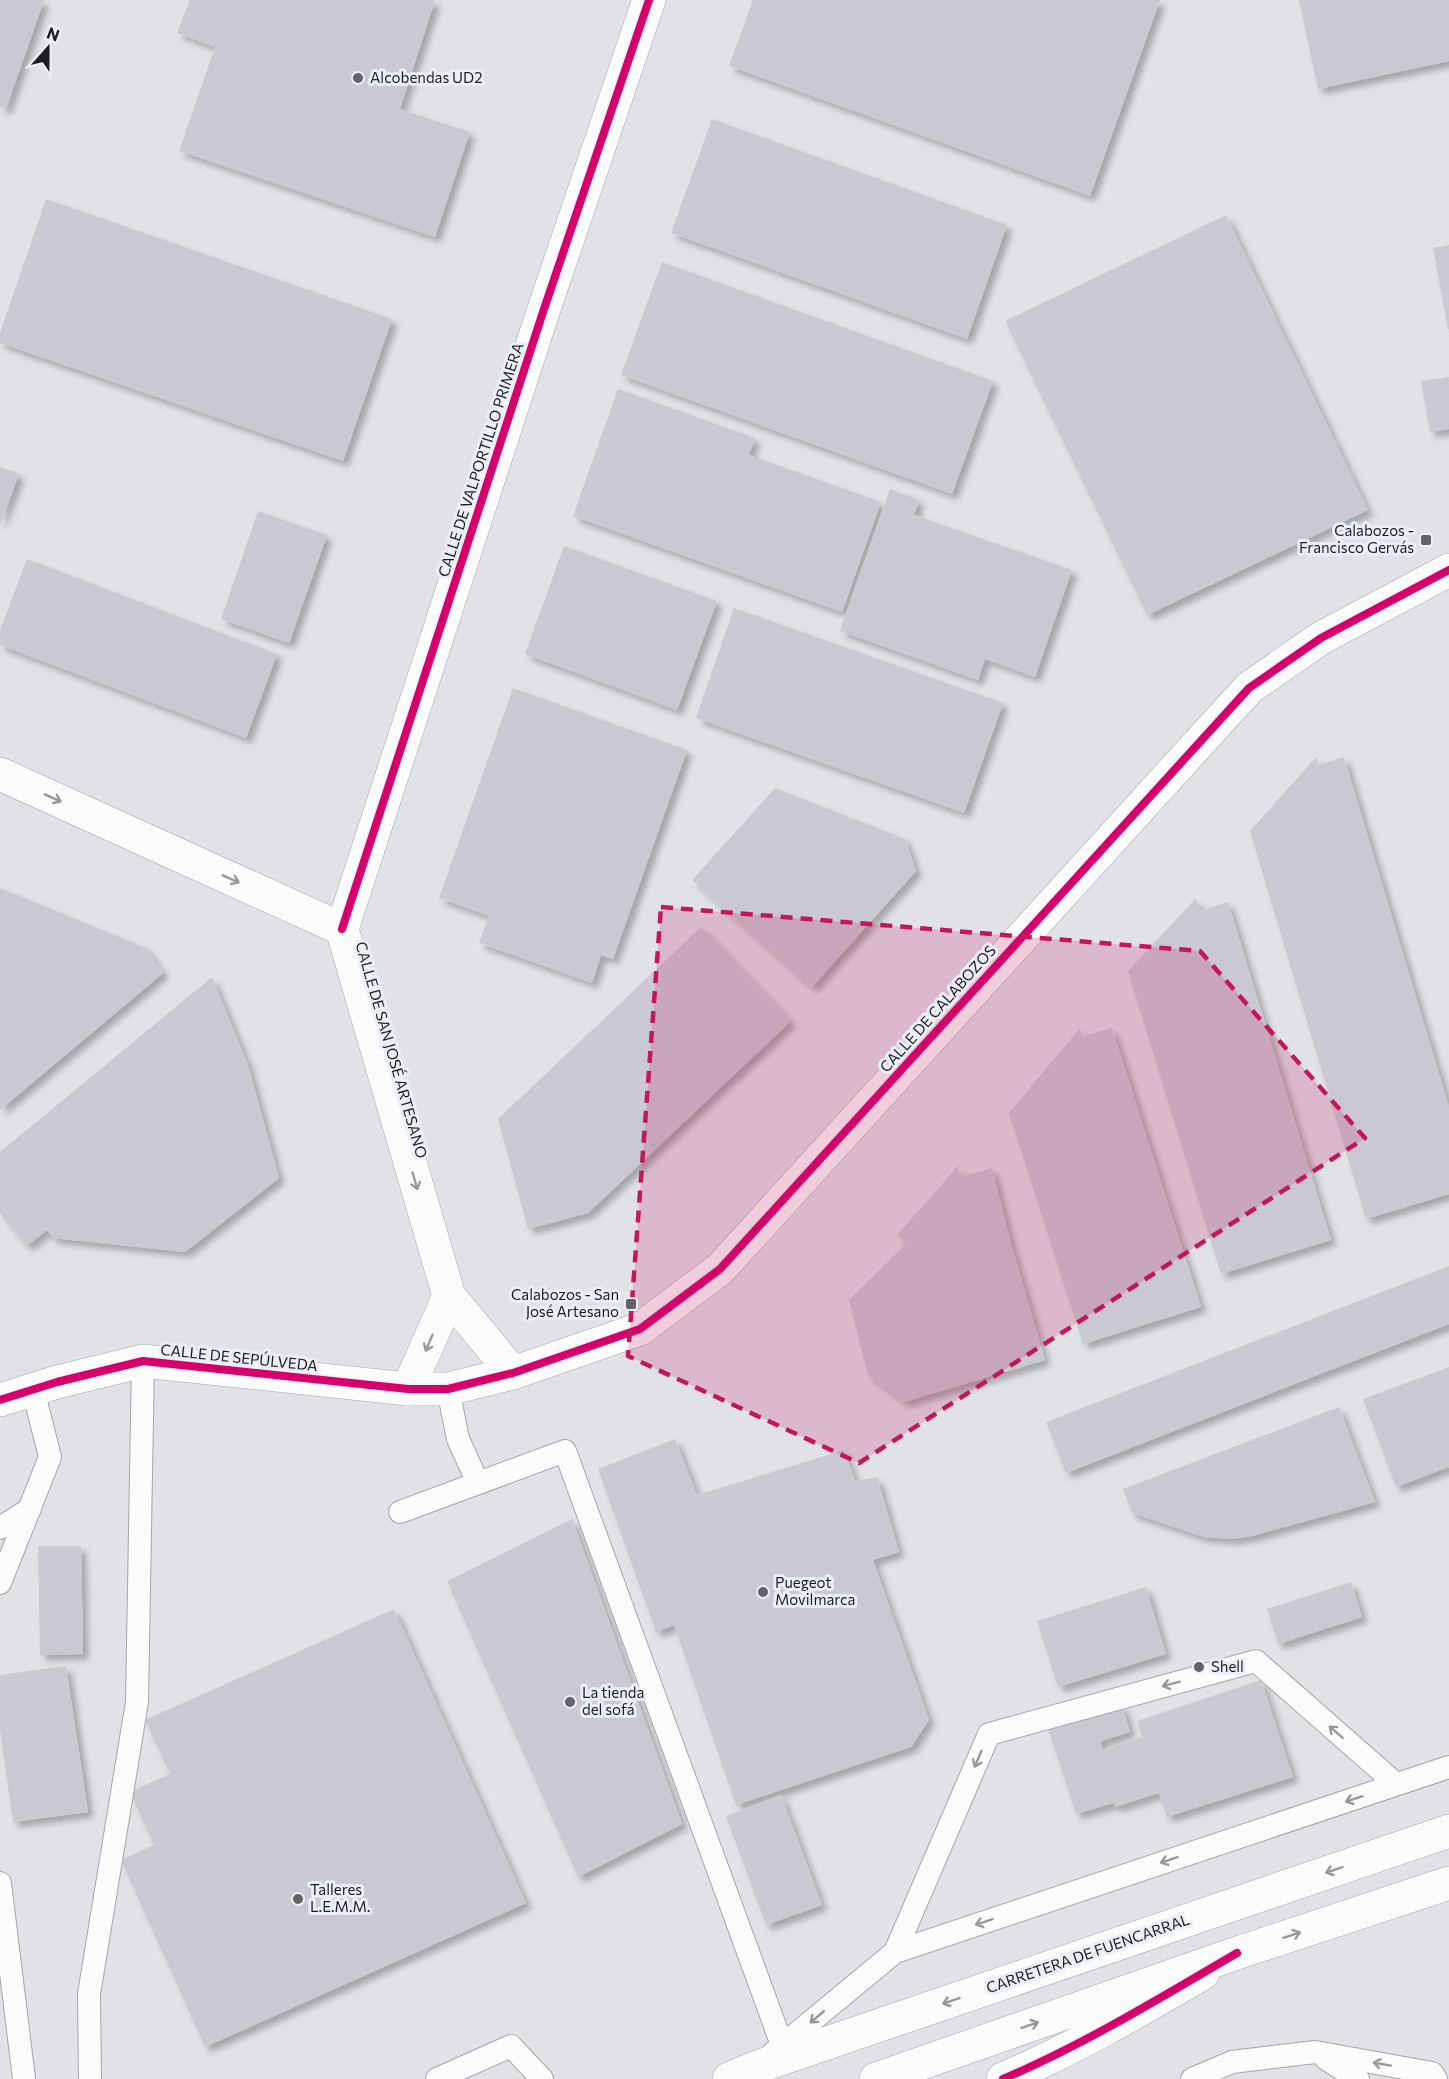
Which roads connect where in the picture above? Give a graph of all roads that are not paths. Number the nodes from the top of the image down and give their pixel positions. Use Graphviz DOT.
graph roads {
  1 [pos="649,0"];
  2 [pos="1449,570"];
  3 [pos="0,774"];
  4 [pos="342,929"];
  5 [pos="449,1296"];
  6 [pos="143,1361"];
  7 [pos="513,1373"];
  8 [pos="408,1389"];
  9 [pos="448,1389"];
  10 [pos="33,1390"];
  11 [pos="0,1400"];
  12 [pos="478,1483"];
  13 [pos="30,1509"];
  14 [pos="400,1512"];
  15 [pos="0,1528"];
  16 [pos="0,1583"];
  17 [pos="1449,1767"];
  18 [pos="1396,1784"];
  19 [pos="1449,1831"];
  20 [pos="0,1883"];
  21 [pos="1449,1883"];
  22 [pos="895,1952"];
  23 [pos="1237,1953"];
  24 [pos="782,2045"];
  25 [pos="1314,2052"];
  26 [pos="1055,2057"];
  27 [pos="743,2073"];
  28 [pos="24,2079"];
  29 [pos="90,2079"];
  30 [pos="437,2079"];
  31 [pos="542,2079"];
  32 [pos="876,2079"];
  33 [pos="1003,2079"];
  34 [pos="1009,2079"];
  35 [pos="1192,2079"];
  36 [pos="1358,2079"];
  37 [pos="1436,2079"];
  1 -- 4 [label="main road, CALLE DE VALPORTILLO PRIMERA"];
  2 -- 7 [label="main road, CALLE DE CALABOZOS"];
  3 -- 4 [label="main road, CALLE DE SAN JOSÉ ARTESANO, one-way"];
  4 -- 5 [label="main road, CALLE DE SAN JOSÉ ARTESANO, one-way"];
  5 -- 7 [label="main road, CALLE DE SAN JOSÉ ARTESANO"];
  5 -- 8 [label="main road, one-way"];
  6 -- 8 [label="main road, CALLE DE SEPÚLVEDA"];
  6 -- 10 [label="main road, CALLE DE SEPÚLVEDA"];
  6 -- 29 [label="lane"];
  7 -- 9 [label="main road, CALLE DE CALABOZOS"];
  8 -- 9 [label="main road, CALLE DE CALABOZOS"];
  9 -- 12 [label="lane"];
  10 -- 11 [label="main road, CALLE DE SEPÚLVEDA"];
  10 -- 13 [label="lane"];
  12 -- 14 [label="lane"];
  12 -- 24 [label="lane"];
  13 -- 15 [label="lane"];
  13 -- 16 [label="lane"];
  17 -- 18 [label="lane"];
  18 -- 22 [label="lane, one-way"];
  18 -- 22 [label="lane, one-way"];
  19 -- 27 [label="main road, CARRETERA DE FUENCARRAL, one-way"];
  20 -- 28 [label="lane"];
  23 -- 21 [label="main road, one-way"];
  22 -- 24 [label="lane, one-way"];
  23 -- 26 [label="main road"];
  32 -- 23 [label="main road, one-way"];
  24 -- 27 [label="lane"];
  25 -- 35 [label="lane"];
  25 -- 36 [label="lane"];
  37 -- 25 [label="lane, one-way"];
  26 -- 33 [label="main road"];
  26 -- 34 [label="lane"];
  30 -- 31 [label="lane"];
}
